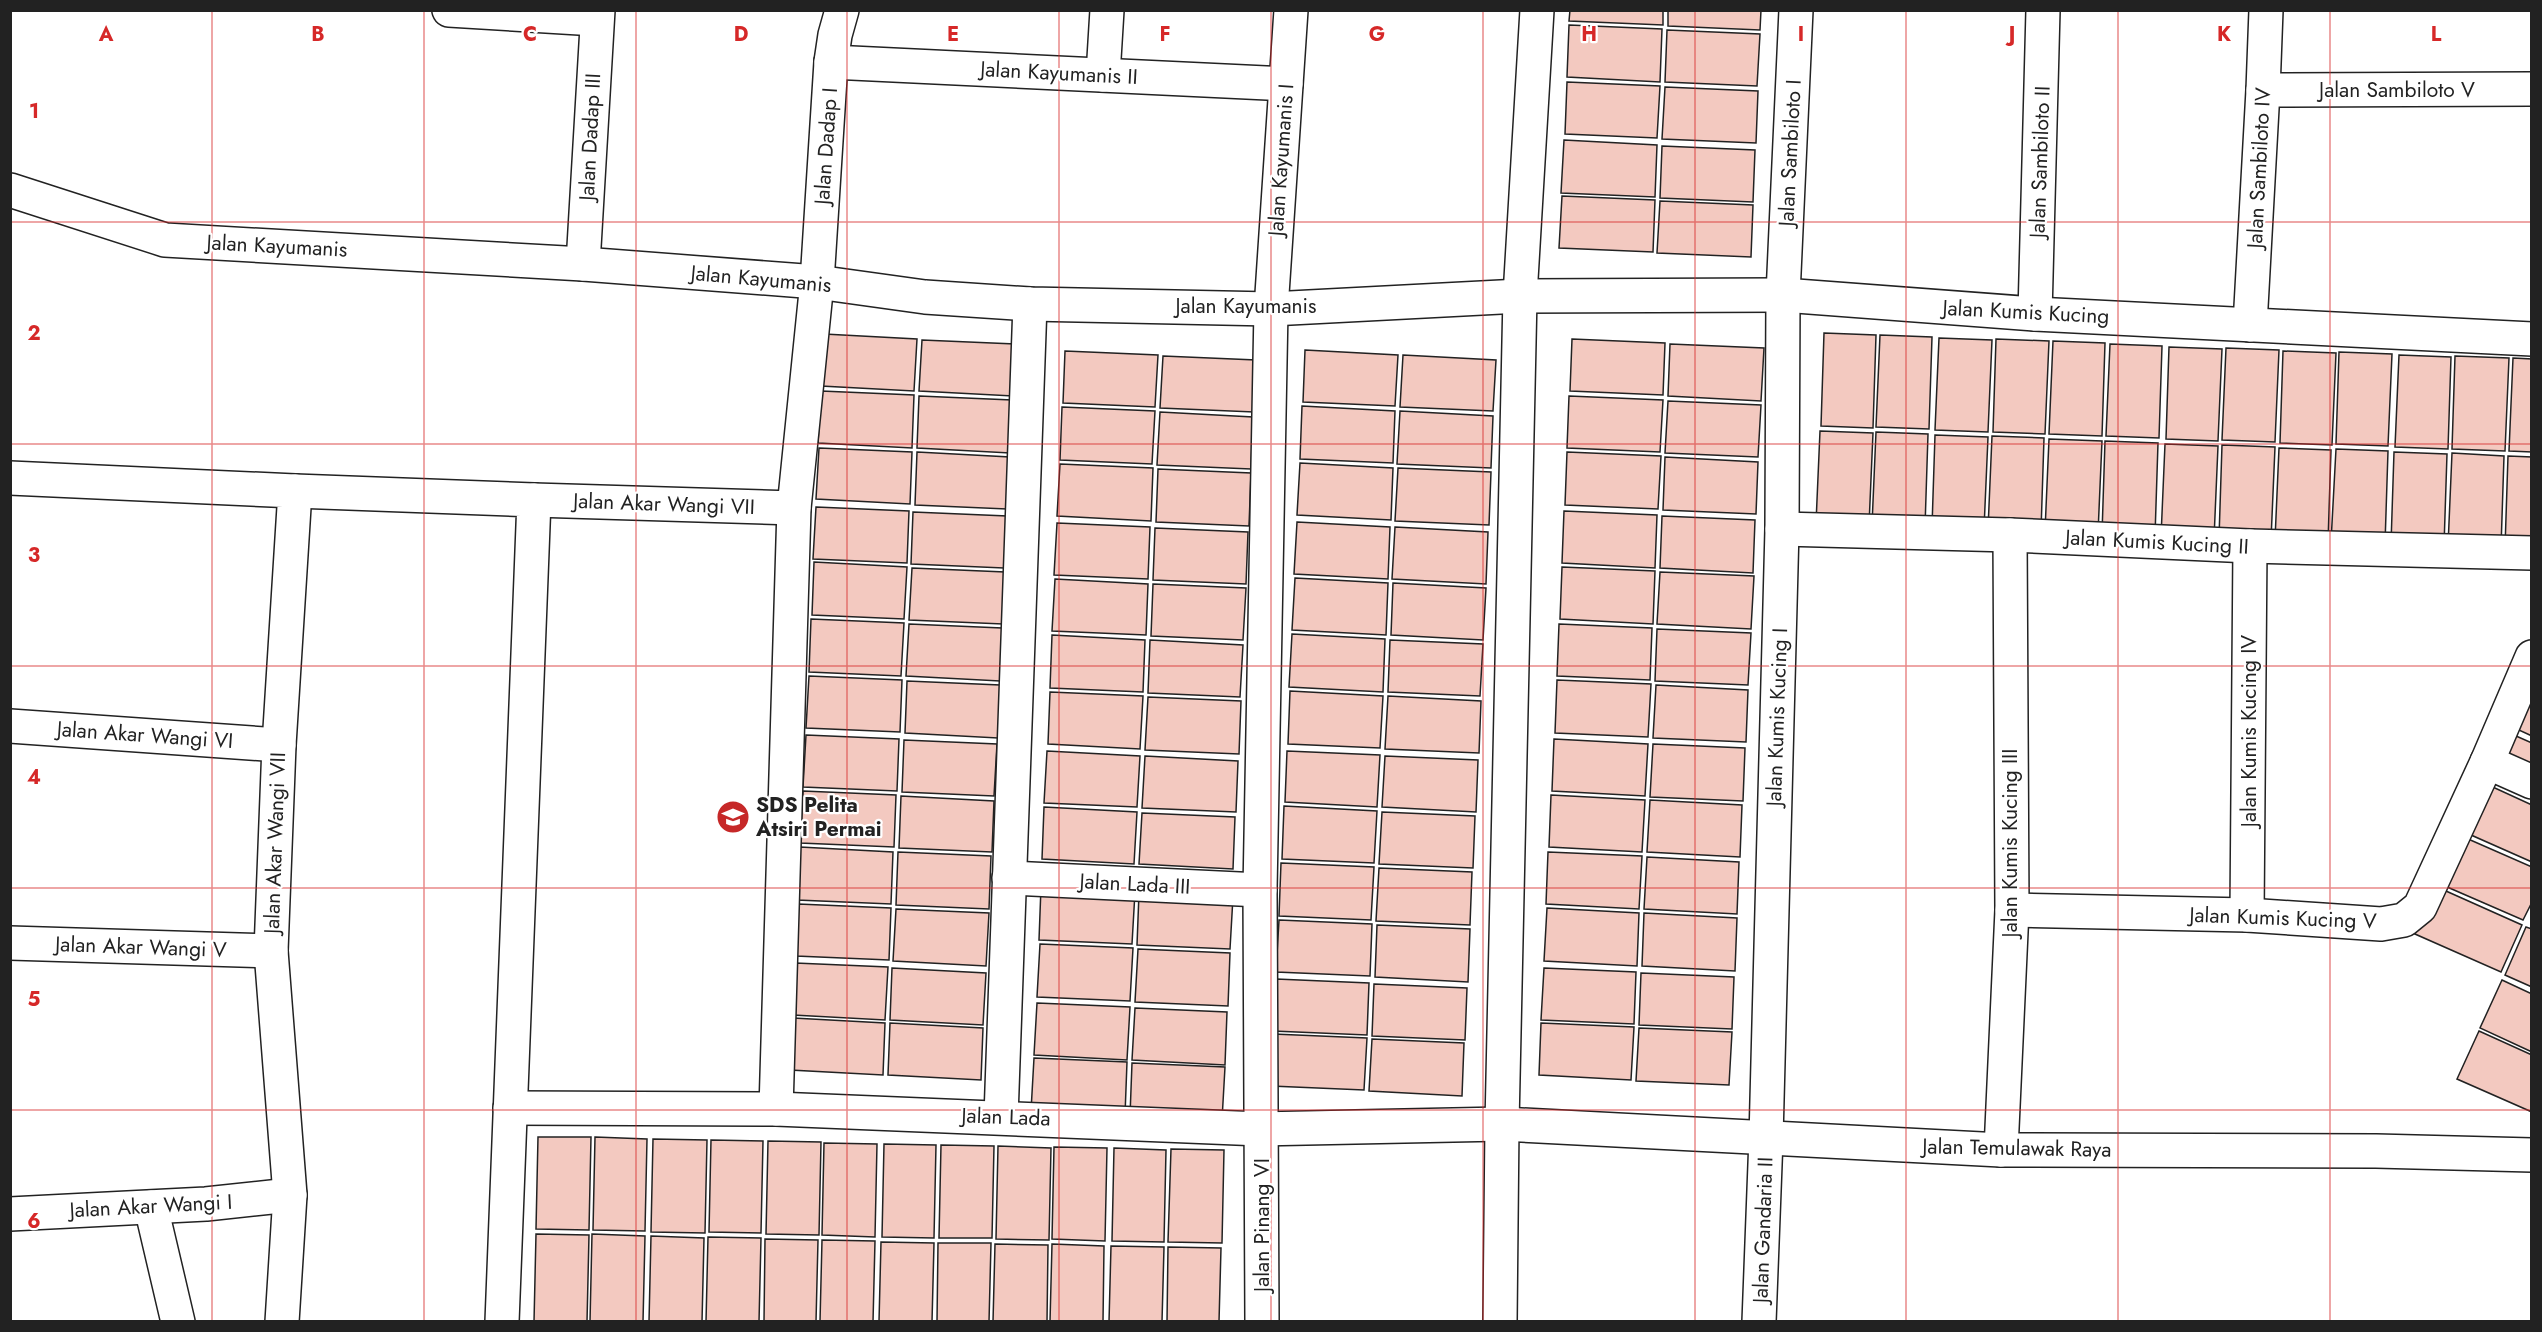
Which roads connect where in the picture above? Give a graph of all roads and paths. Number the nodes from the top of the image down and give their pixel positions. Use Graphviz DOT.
graph roads {
  1 [pos="449,10"];
  2 [pos="842,10"];
  3 [pos="1107,10"];
  4 [pos="1291,10"];
  5 [pos="1537,10"];
  6 [pos="1796,10"];
  7 [pos="2043,10"];
  8 [pos="2266,10"];
  9 [pos="597,15"];
  10 [pos="831,62"];
  11 [pos="1103,75"];
  12 [pos="1286,84"];
  13 [pos="2532,89"];
  14 [pos="2264,90"];
  15 [pos="10,190"];
  16 [pos="584,264"];
  17 [pos="817,282"];
  18 [pos="1783,295"];
  19 [pos="1520,296"];
  20 [pos="1030,304"];
  21 [pos="1271,309"];
  22 [pos="2035,314"];
  23 [pos="2250,325"];
  24 [pos="2532,339"];
  25 [pos="10,478"];
  26 [pos="295,491"];
  27 [pos="534,500"];
  28 [pos="794,508"];
  29 [pos="1782,529"];
  30 [pos="2010,535"];
  31 [pos="2250,546"];
  32 [pos="2532,553"];
  33 [pos="2532,657"];
  34 [pos="10,726"];
  35 [pos="279,745"];
  36 [pos="2487,762"];
  37 [pos="2532,782"];
  38 [pos="1009,878"];
  39 [pos="1260,890"];
  40 [pos="2012,910"];
  41 [pos="2247,915"];
  42 [pos="10,943"];
  43 [pos="271,951"];
  44 [pos="510,1108"];
  45 [pos="776,1109"];
  46 [pos="1001,1117"];
  47 [pos="1502,1124"];
  48 [pos="1261,1129"];
  49 [pos="1766,1138"];
  50 [pos="2001,1150"];
  51 [pos="2532,1155"];
  52 [pos="290,1195"];
  53 [pos="151,1207"];
  54 [pos="10,1214"];
  55 [pos="178,1322"];
  56 [pos="282,1322"];
  57 [pos="502,1322"];
  58 [pos="1263,1322"];
  59 [pos="1500,1322"];
  60 [pos="1759,1322"];
  1 -- 9 [label="street"];
  2 -- 10 [label="street, Jalan Dadap I"];
  3 -- 11 [label="street"];
  4 -- 12 [label="street, Jalan Kayumanis I"];
  5 -- 19 [label="street"];
  6 -- 18 [label="street, Jalan Sambiloto I"];
  7 -- 22 [label="street, Jalan Sambiloto II"];
  8 -- 14 [label="street, Jalan Sambiloto IV"];
  9 -- 16 [label="street, Jalan Dadap III"];
  10 -- 11 [label="street, Jalan Kayumanis II"];
  10 -- 17 [label="street, Jalan Dadap I"];
  11 -- 12 [label="street, Jalan Kayumanis II"];
  12 -- 21 [label="street, Jalan Kayumanis I"];
  13 -- 14 [label="street, Jalan Sambiloto V"];
  14 -- 23 [label="street, Jalan Sambiloto IV"];
  15 -- 16 [label="street, Jalan Kayumanis"];
  16 -- 17 [label="street, Jalan Kayumanis"];
  17 -- 20 [label="street, Jalan Kayumanis"];
  17 -- 28 [label="street, Jalan Dadap I"];
  18 -- 19 [label="street, Jalan Kumis Kucing"];
  18 -- 22 [label="street, Jalan Kumis Kucing"];
  18 -- 29 [label="street, Jalan Kumis Kucing I"];
  19 -- 21 [label="street, Jalan Kayumanis"];
  19 -- 47 [label="street"];
  20 -- 21 [label="street, Jalan Kayumanis"];
  20 -- 38 [label="street"];
  21 -- 39 [label="street, Jalan Kayumanis I"];
  22 -- 23 [label="street, Jalan Kumis Kucing"];
  23 -- 24 [label="street, Jalan Kumis Kucing"];
  25 -- 26 [label="street, Jalan Akar Wangi VII"];
  26 -- 27 [label="street, Jalan Akar Wangi VII"];
  26 -- 35 [label="street, Jalan Akar Wangi VII"];
  27 -- 28 [label="street, Jalan Akar Wangi VII"];
  27 -- 44 [label="street"];
  28 -- 45 [label="street, Jalan Dadap I"];
  29 -- 30 [label="street, Jalan Kumis Kucing II"];
  29 -- 49 [label="street, Jalan Kumis Kucing I"];
  30 -- 31 [label="street, Jalan Kumis Kucing II"];
  30 -- 40 [label="street, Jalan Kumis Kucing III"];
  31 -- 32 [label="street, Jalan Kumis Kucing II"];
  31 -- 41 [label="street, Jalan Kumis Kucing IV"];
  33 -- 36 [label="street, Jalan Kumis Kucing V"];
  34 -- 35 [label="street, Jalan Akar Wangi VI"];
  35 -- 43 [label="street, Jalan Akar Wangi VII"];
  36 -- 37 [label="street"];
  36 -- 41 [label="street, Jalan Kumis Kucing V"];
  38 -- 39 [label="street, Jalan Lada III"];
  38 -- 46 [label="street"];
  39 -- 48 [label="street, Jalan Pinang VI"];
  40 -- 41 [label="street, Jalan Kumis Kucing V"];
  40 -- 50 [label="street, Jalan Kumis Kucing III"];
  42 -- 43 [label="street, Jalan Akar Wangi V"];
  43 -- 52 [label="street, Jalan Akar Wangi VII"];
  44 -- 45 [label="street, Jalan Lada"];
  44 -- 57 [label="street"];
  45 -- 46 [label="street, Jalan Lada"];
  46 -- 48 [label="street, Jalan Lada"];
  47 -- 48 [label="street, Jalan Lada"];
  47 -- 49 [label="street, Jalan Temulawak Raya"];
  47 -- 59 [label="street"];
  48 -- 58 [label="street, Jalan Pinang VI"];
  49 -- 50 [label="street, Jalan Temulawak Raya"];
  49 -- 60 [label="street, Jalan Gandaria II"];
  50 -- 51 [label="street, Jalan Temulawak Raya"];
  52 -- 53 [label="street, Jalan Akar Wangi I"];
  52 -- 56 [label="street, Jalan Akar Wangi VII"];
  53 -- 54 [label="street, Jalan Akar Wangi I"];
  53 -- 55 [label="street"];
}
